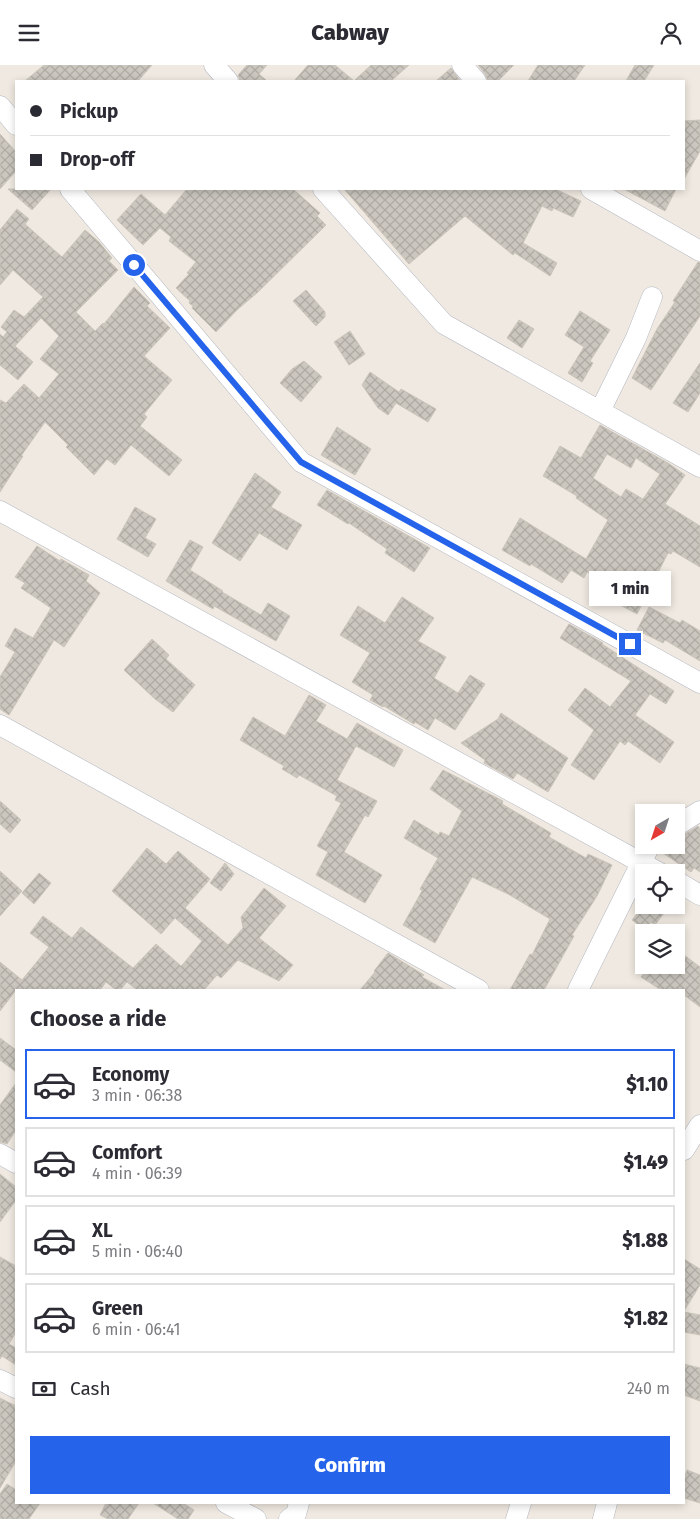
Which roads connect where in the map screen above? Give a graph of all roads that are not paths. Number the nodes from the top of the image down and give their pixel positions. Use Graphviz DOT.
graph roads {
  1 [pos="214,65"];
  2 [pos="462,65"];
  3 [pos="227,80"];
  4 [pos="475,80"];
  5 [pos="0,106"];
  6 [pos="15,124"];
  7 [pos="71,190"];
  8 [pos="324,190"];
  9 [pos="593,190"];
  10 [pos="700,251"];
  11 [pos="652,297"];
  12 [pos="600,411"];
  13 [pos="700,467"];
  14 [pos="0,511"];
  15 [pos="700,683"];
  16 [pos="0,725"];
  17 [pos="700,811"];
  18 [pos="685,820"];
  19 [pos="635,847"];
  20 [pos="646,854"];
  21 [pos="685,886"];
  22 [pos="700,895"];
  23 [pos="477,989"];
  24 [pos="578,989"];
  25 [pos="700,1125"];
  26 [pos="685,1148"];
  27 [pos="0,1154"];
  28 [pos="15,1162"];
  29 [pos="0,1380"];
  30 [pos="15,1388"];
  31 [pos="228,1504"];
  32 [pos="521,1504"];
  33 [pos="607,1504"];
  34 [pos="256,1519"];
  35 [pos="516,1519"];
  36 [pos="603,1519"];
  1 -- 3 [label="street"];
  2 -- 4 [label="street"];
  5 -- 6 [label="street"];
  7 -- 15 [label="street"];
  8 -- 12 [label="street"];
  9 -- 10 [label="street"];
  11 -- 12 [label="street"];
  12 -- 13 [label="street"];
  14 -- 19 [label="street"];
  16 -- 23 [label="street"];
  17 -- 18 [label="street"];
  20 -- 24 [label="street"];
  21 -- 22 [label="street"];
  25 -- 26 [label="street"];
  27 -- 28 [label="street"];
  29 -- 30 [label="street"];
  31 -- 34 [label="street"];
  32 -- 35 [label="street"];
  33 -- 36 [label="street"];
}
